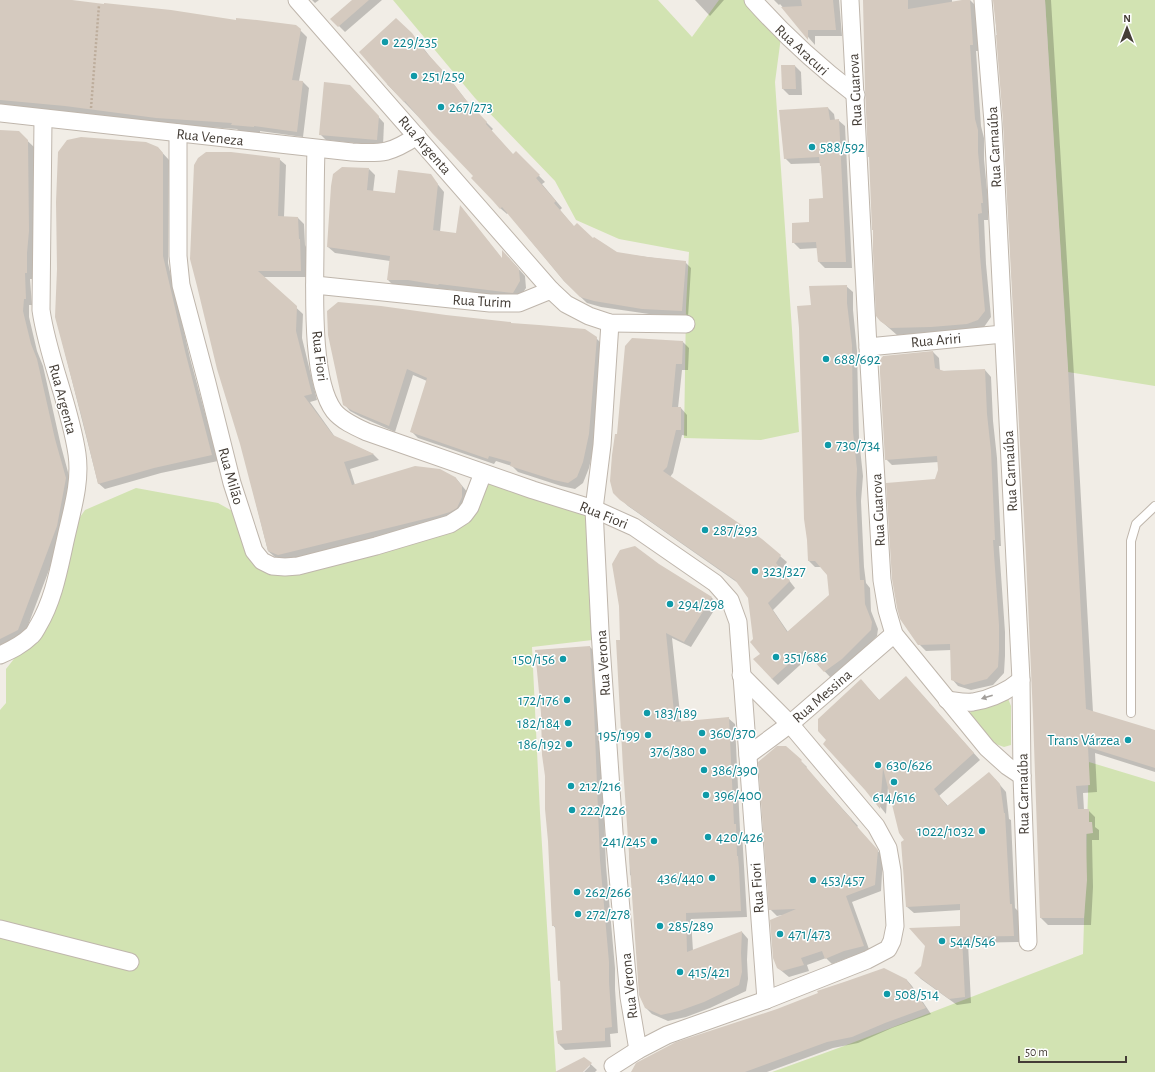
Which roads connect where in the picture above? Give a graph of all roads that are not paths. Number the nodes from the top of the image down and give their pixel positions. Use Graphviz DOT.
graph roads {
  1 [pos="297,0"];
  2 [pos="753,0"];
  3 [pos="850,0"];
  4 [pos="983,0"];
  5 [pos="856,95"];
  6 [pos="0,113"];
  7 [pos="43,118"];
  8 [pos="178,133"];
  9 [pos="417,136"];
  10 [pos="316,148"];
  11 [pos="315,284"];
  12 [pos="551,290"];
  13 [pos="610,323"];
  14 [pos="686,324"];
  15 [pos="1003,334"];
  16 [pos="868,347"];
  17 [pos="483,472"];
  18 [pos="1155,506"];
  19 [pos="594,509"];
  20 [pos="894,634"];
  21 [pos="0,654"];
  22 [pos="741,675"];
  23 [pos="1021,680"];
  24 [pos="947,700"];
  25 [pos="1131,713"];
  26 [pos="790,724"];
  27 [pos="748,755"];
  28 [pos="1022,776"];
  29 [pos="0,929"];
  30 [pos="1028,942"];
  31 [pos="130,962"];
  32 [pos="766,1000"];
  33 [pos="638,1050"];
  34 [pos="613,1066"];
  1 -- 9 [label="street, Rua Argenta"];
  2 -- 5 [label="street, Rua Aracuri"];
  3 -- 5 [label="street, Rua Guarova"];
  4 -- 15 [label="street, Rua Carnaúba"];
  5 -- 16 [label="street, Rua Guarova"];
  6 -- 7 [label="street, Rua Veneza"];
  7 -- 8 [label="street, Rua Veneza"];
  7 -- 21 [label="street, Rua Argenta"];
  8 -- 10 [label="street, Rua Veneza"];
  8 -- 17 [label="street, Rua Milão"];
  9 -- 10 [label="street, Rua Veneza"];
  9 -- 12 [label="street, Rua Argenta"];
  10 -- 11 [label="street, Rua Fiori"];
  11 -- 12 [label="street, Rua Turim"];
  11 -- 17 [label="street, Rua Fiori"];
  12 -- 13 [label="street"];
  13 -- 14 [label="street"];
  13 -- 19 [label="street, Rua Verona"];
  15 -- 16 [label="street, Rua Ariri"];
  15 -- 23 [label="street, Rua Carnaúba"];
  16 -- 20 [label="street, Rua Guarova"];
  17 -- 19 [label="street, Rua Fiori"];
  18 -- 25 [label="lane"];
  19 -- 22 [label="street, Rua Fiori"];
  19 -- 33 [label="street, Rua Verona"];
  20 -- 24 [label="street, Rua Guarova"];
  20 -- 26 [label="street, Rua Messina"];
  22 -- 26 [label="street"];
  22 -- 27 [label="street, Rua Fiori"];
  23 -- 24 [label="street, one-way"];
  23 -- 28 [label="street, Rua Carnaúba"];
  24 -- 28 [label="street, Rua Guarova"];
  26 -- 27 [label="street, Rua Messina"];
  26 -- 32 [label="street"];
  27 -- 32 [label="street, Rua Fiori"];
  28 -- 30 [label="street, Rua Carnaúba"];
  29 -- 31 [label="street"];
  32 -- 33 [label="street"];
  33 -- 34 [label="street"];
}
